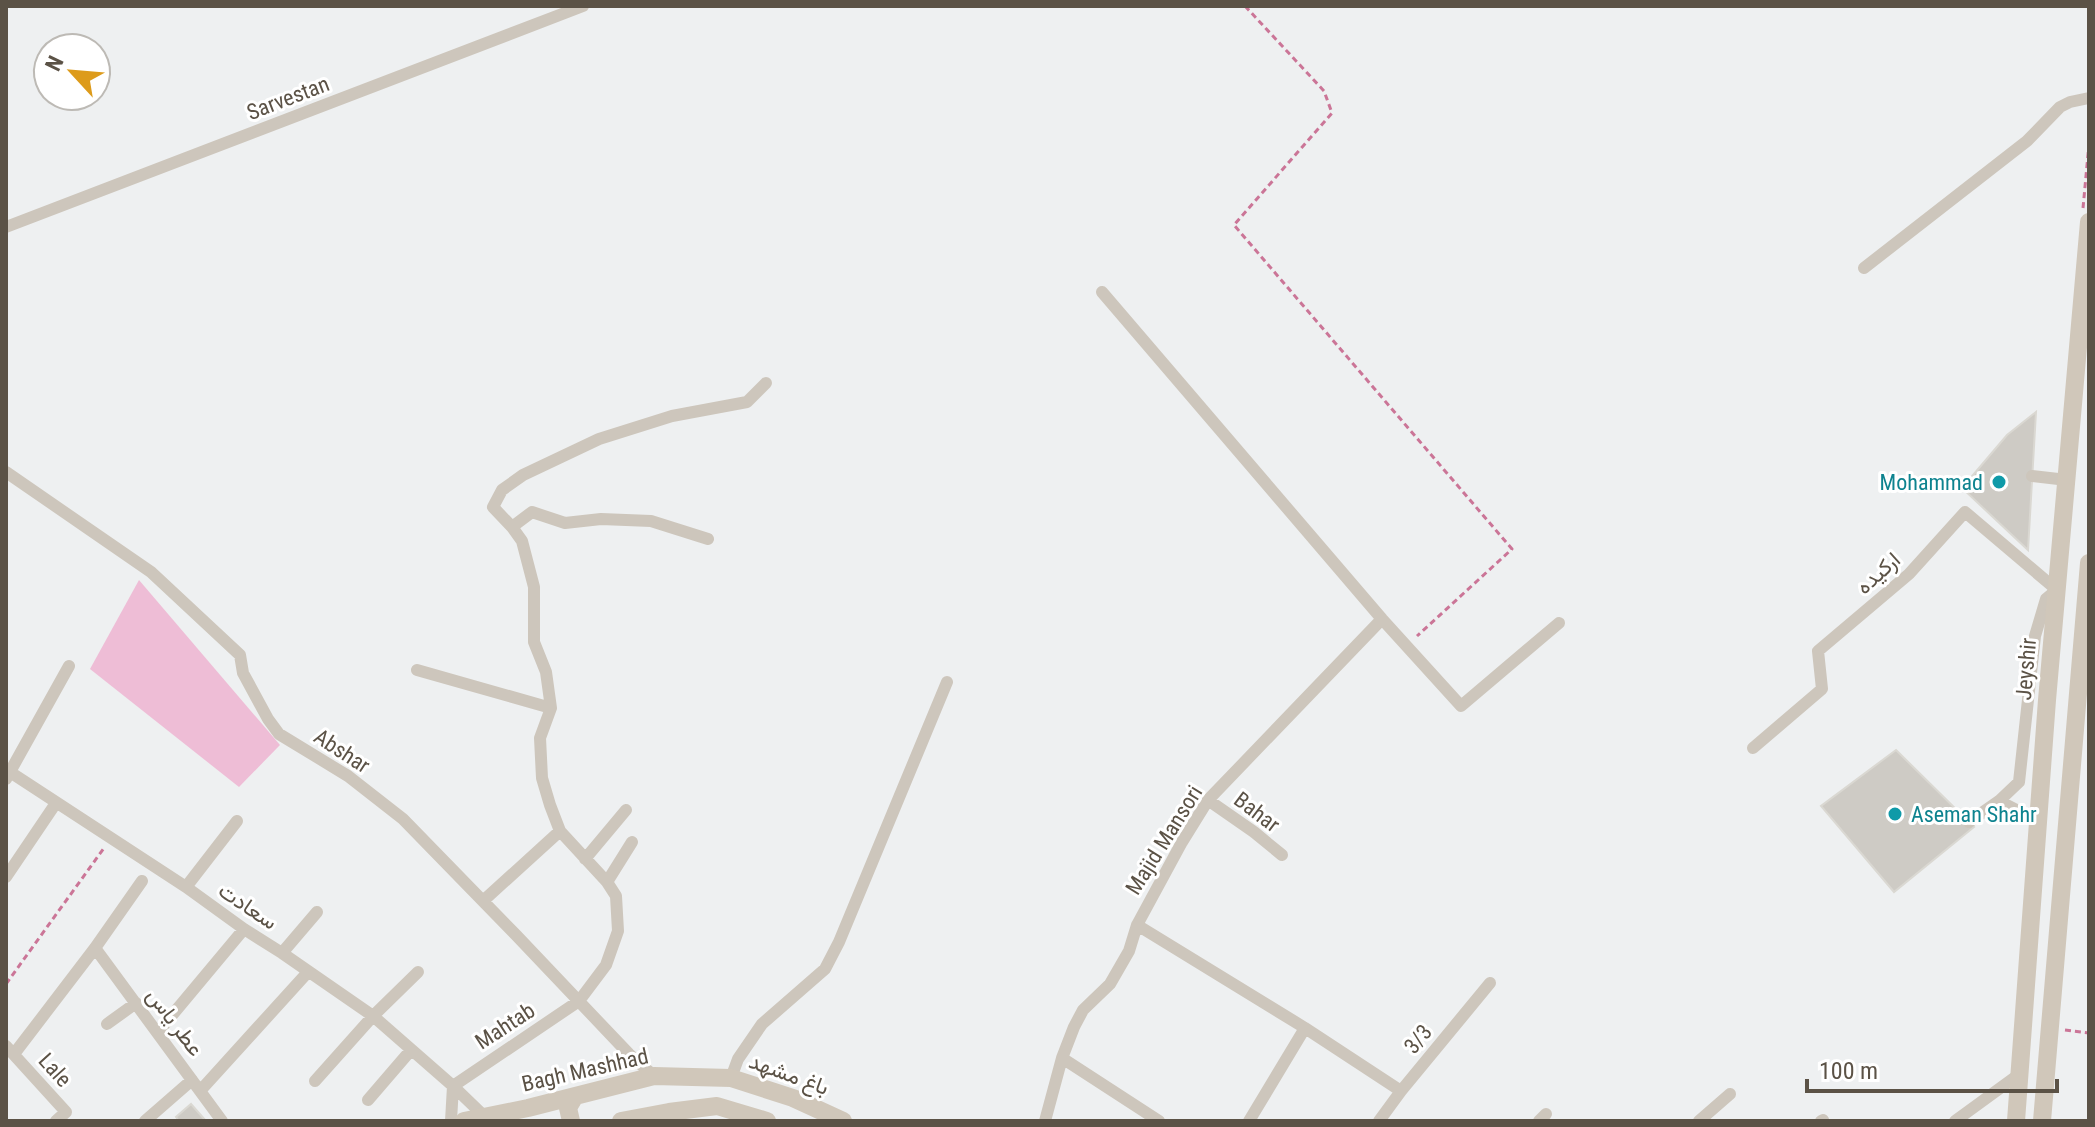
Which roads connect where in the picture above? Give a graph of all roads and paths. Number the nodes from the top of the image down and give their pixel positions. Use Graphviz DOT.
graph roads {
  1 [pos="583,6"];
  2 [pos="1245,6"];
  3 [pos="2089,98"];
  4 [pos="2089,222"];
  5 [pos="6,227"];
  6 [pos="1864,268"];
  7 [pos="1102,292"];
  8 [pos="766,383"];
  9 [pos="6,472"];
  10 [pos="2032,476"];
  11 [pos="2067,480"];
  12 [pos="512,527"];
  13 [pos="708,539"];
  14 [pos="2089,563"];
  15 [pos="2057,590"];
  16 [pos="1382,619"];
  17 [pos="1559,623"];
  18 [pos="1406,646"];
  19 [pos="69,666"];
  20 [pos="417,670"];
  21 [pos="947,682"];
  22 [pos="551,708"];
  23 [pos="1753,748"];
  24 [pos="2042,769"];
  25 [pos="8,776"];
  26 [pos="2019,782"];
  27 [pos="1208,800"];
  28 [pos="1999,801"];
  29 [pos="56,803"];
  30 [pos="626,810"];
  31 [pos="237,821"];
  32 [pos="2038,821"];
  33 [pos="1969,822"];
  34 [pos="560,831"];
  35 [pos="111,839"];
  36 [pos="632,842"];
  37 [pos="1282,855"];
  38 [pos="585,859"];
  39 [pos="6,877"];
  40 [pos="142,881"];
  41 [pos="607,882"];
  42 [pos="186,887"];
  43 [pos="483,901"];
  44 [pos="317,912"];
  45 [pos="1137,925"];
  46 [pos="244,929"];
  47 [pos="95,948"];
  48 [pos="282,953"];
  49 [pos="308,972"];
  50 [pos="418,972"];
  51 [pos="1490,983"];
  52 [pos="6,984"];
  53 [pos="579,1001"];
  54 [pos="136,1003"];
  55 [pos="373,1016"];
  56 [pos="107,1024"];
  57 [pos="1305,1028"];
  58 [pos="158,1032"];
  59 [pos="2079,1032"];
  60 [pos="2089,1033"];
  61 [pos="10,1050"];
  62 [pos="411,1050"];
  63 [pos="1062,1058"];
  64 [pos="654,1076"];
  65 [pos="731,1078"];
  66 [pos="2014,1078"];
  67 [pos="315,1081"];
  68 [pos="196,1085"];
  69 [pos="453,1086"];
  70 [pos="1401,1091"];
  71 [pos="1730,1094"];
  72 [pos="575,1096"];
  73 [pos="368,1100"];
  74 [pos="528,1108"];
  75 [pos="484,1116"];
  76 [pos="666,1116"];
  77 [pos="56,1121"];
  78 [pos="145,1121"];
  79 [pos="222,1121"];
  80 [pos="451,1121"];
  81 [pos="464,1121"];
  82 [pos="545,1121"];
  83 [pos="571,1121"];
  84 [pos="621,1121"];
  85 [pos="767,1121"];
  86 [pos="843,1121"];
  87 [pos="1045,1121"];
  88 [pos="1159,1121"];
  89 [pos="1249,1121"];
  90 [pos="1379,1121"];
  91 [pos="1699,1121"];
  92 [pos="1955,1121"];
  93 [pos="2016,1121"];
  94 [pos="2042,1121"];
  1 -- 5 [label="street, Sarvestan"];
  2 -- 18 [label="path"];
  3 -- 6 [label="street"];
  4 -- 11 [label="main road, Jeyshir"];
  7 -- 16 [label="street"];
  8 -- 12 [label="street"];
  9 -- 43 [label="street, Abshar"];
  10 -- 11 [label="street"];
  11 -- 15 [label="main road, Jeyshir"];
  12 -- 13 [label="street"];
  12 -- 22 [label="street"];
  14 -- 94 [label="main road"];
  15 -- 23 [label="street, ارکیده"];
  15 -- 24 [label="main road, Jeyshir"];
  15 -- 26 [label="street"];
  16 -- 18 [label="street"];
  16 -- 27 [label="street, Majid Mansori"];
  17 -- 18 [label="street"];
  19 -- 25 [label="street"];
  20 -- 22 [label="street"];
  21 -- 65 [label="street"];
  22 -- 34 [label="street"];
  24 -- 26 [label="street"];
  24 -- 32 [label="main road, Jeyshir"];
  25 -- 29 [label="street, سعادت"];
  26 -- 28 [label="street"];
  27 -- 37 [label="street, Bahar"];
  27 -- 45 [label="street, Majid Mansori"];
  28 -- 32 [label="street"];
  28 -- 33 [label="street"];
  29 -- 35 [label="street, سعادت"];
  29 -- 39 [label="street"];
  30 -- 38 [label="street"];
  31 -- 42 [label="street"];
  32 -- 93 [label="main road, Jeyshir"];
  34 -- 38 [label="street"];
  34 -- 43 [label="street"];
  35 -- 42 [label="street, سعادت"];
  35 -- 52 [label="path"];
  36 -- 41 [label="street"];
  38 -- 41 [label="street"];
  40 -- 47 [label="street"];
  41 -- 53 [label="street, Mahtab"];
  42 -- 46 [label="street, سعادت"];
  43 -- 53 [label="street, Abshar"];
  44 -- 48 [label="street"];
  45 -- 57 [label="street"];
  45 -- 63 [label="street, Majid Mansori"];
  46 -- 48 [label="street, سعادت"];
  46 -- 58 [label="street"];
  47 -- 54 [label="street, عطر یاس"];
  47 -- 61 [label="street"];
  48 -- 49 [label="street, سعادت"];
  49 -- 55 [label="street, سعادت"];
  49 -- 68 [label="street"];
  50 -- 55 [label="street"];
  51 -- 70 [label="street, 3/3"];
  53 -- 64 [label="street, Abshar"];
  53 -- 69 [label="street, Mahtab"];
  54 -- 56 [label="street"];
  54 -- 58 [label="street, عطر یاس"];
  55 -- 62 [label="street, سعادت"];
  55 -- 67 [label="street"];
  57 -- 70 [label="street"];
  57 -- 89 [label="street"];
  58 -- 68 [label="street, عطر یاس"];
  59 -- 60 [label="path"];
  61 -- 77 [label="street, Lale"];
  62 -- 69 [label="street, سعادت"];
  62 -- 73 [label="street"];
  63 -- 87 [label="street, Majid Mansori"];
  63 -- 88 [label="street"];
  64 -- 65 [label="main road, Bagh Mashhad"];
  64 -- 72 [label="main road, Bagh Mashhad"];
  65 -- 86 [label="main road, باغ مشهد"];
  66 -- 92 [label="street"];
  68 -- 78 [label="street"];
  68 -- 79 [label="street, عطر یاس"];
  69 -- 75 [label="street, سعادت"];
  69 -- 80 [label="street"];
  70 -- 90 [label="street, 3/3"];
  71 -- 91 [label="street"];
  72 -- 74 [label="main road, Bagh Mashhad"];
  72 -- 83 [label="main road"];
  74 -- 75 [label="main road, Bagh Mashhad"];
  74 -- 82 [label="main road"];
  75 -- 81 [label="main road, Bagh Mashhad"];
  76 -- 84 [label="main road"];
  76 -- 85 [label="main road"];
}
